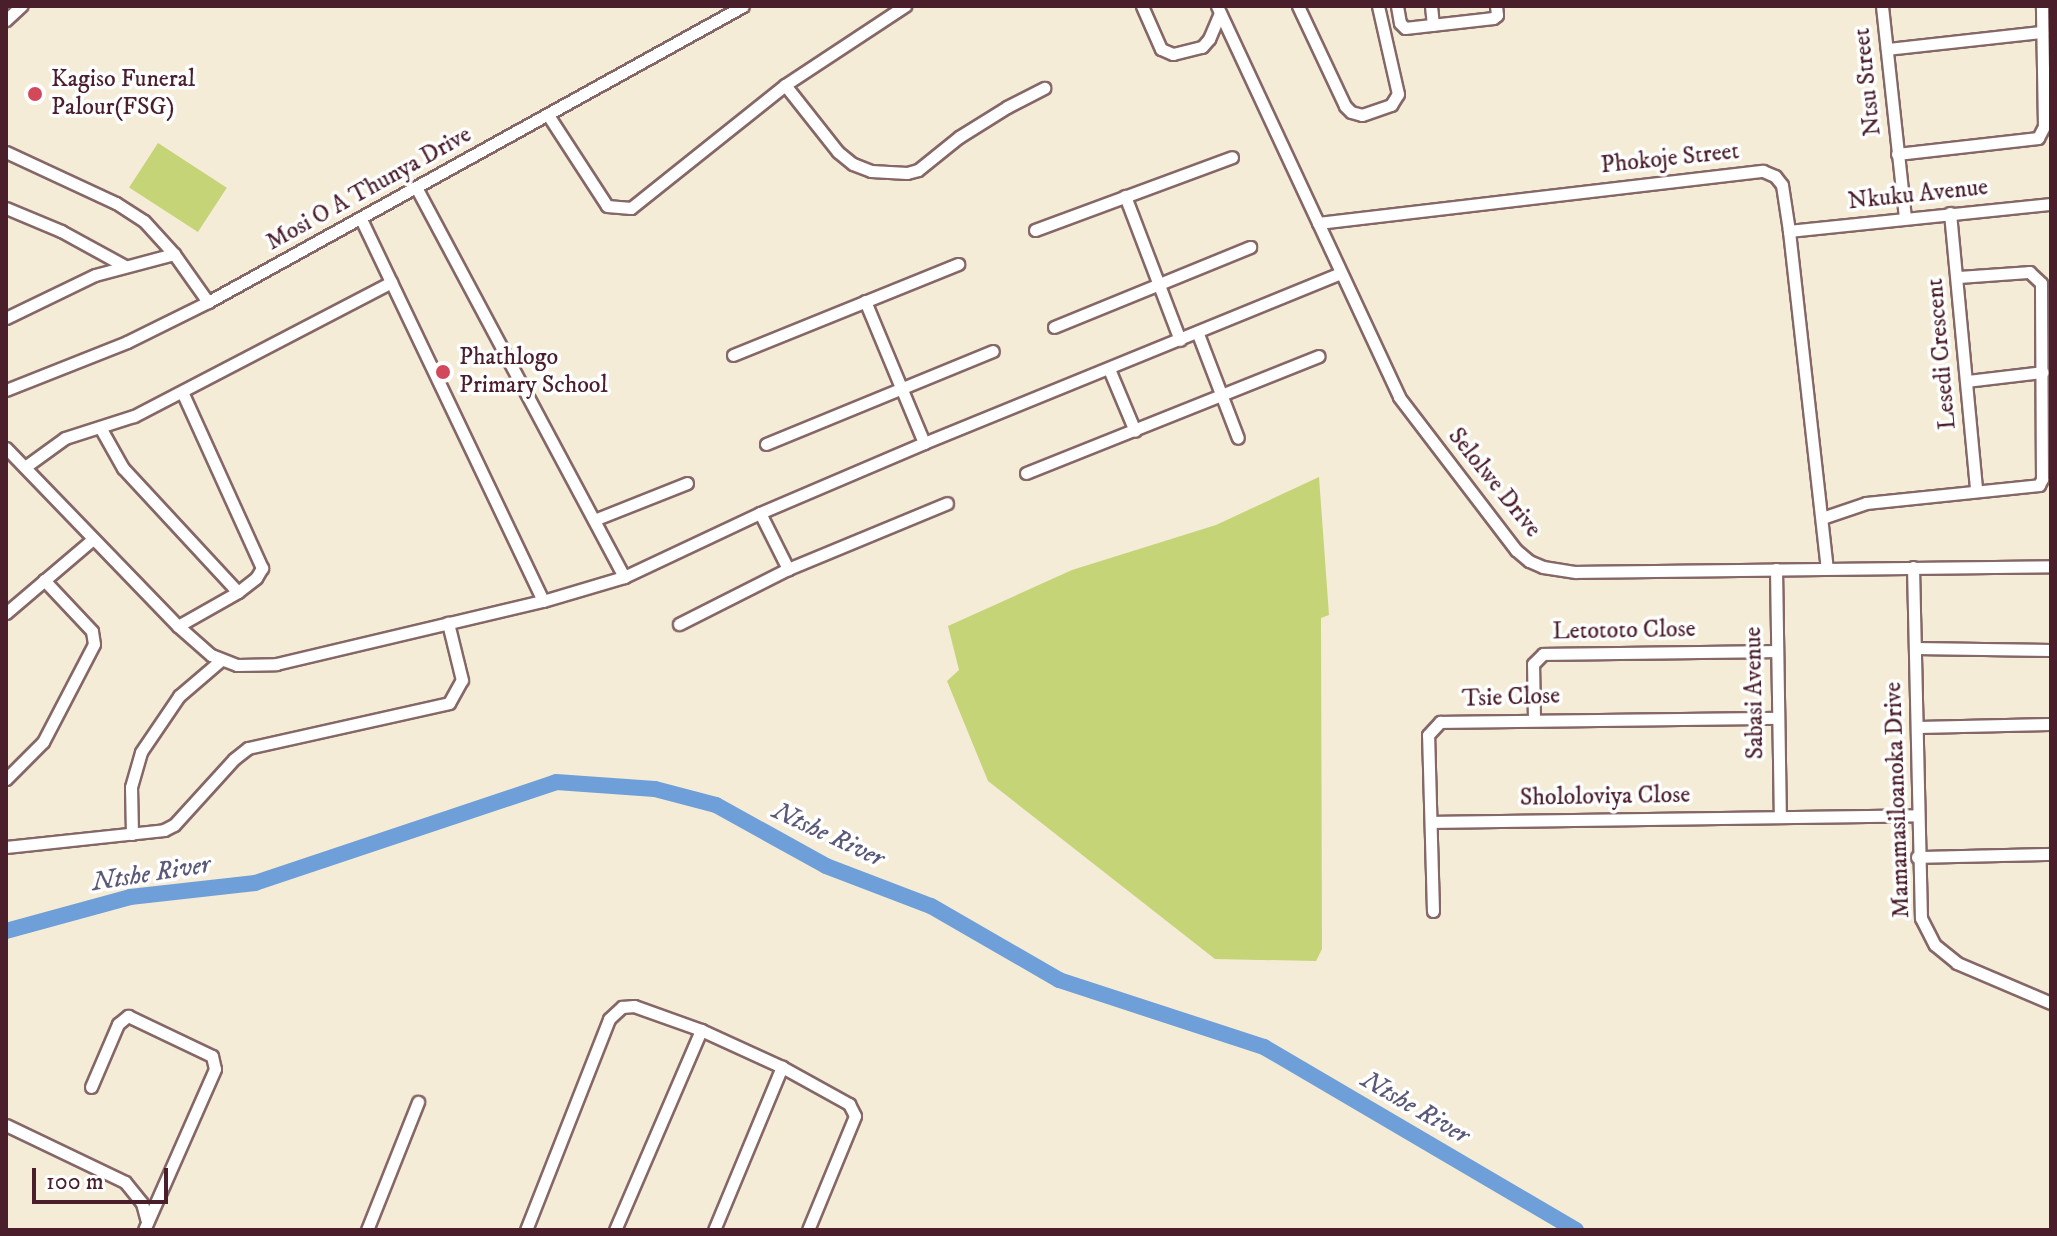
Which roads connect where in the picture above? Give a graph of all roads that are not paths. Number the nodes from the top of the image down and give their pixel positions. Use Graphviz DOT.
graph roads {
  1 [pos="21,6"];
  2 [pos="743,6"];
  3 [pos="905,6"];
  4 [pos="1142,6"];
  5 [pos="1298,6"];
  6 [pos="1378,6"];
  7 [pos="1397,6"];
  8 [pos="1431,6"];
  9 [pos="1496,6"];
  10 [pos="1882,6"];
  11 [pos="2042,6"];
  12 [pos="1218,10"];
  13 [pos="6,20"];
  14 [pos="1433,25"];
  15 [pos="2042,32"];
  16 [pos="1887,49"];
  17 [pos="785,85"];
  18 [pos="1044,88"];
  19 [pos="548,115"];
  20 [pos="6,152"];
  21 [pos="1897,154"];
  22 [pos="1232,157"];
  23 [pos="417,189"];
  24 [pos="1125,196"];
  25 [pos="2051,204"];
  26 [pos="6,208"];
  27 [pos="1950,213"];
  28 [pos="20,214"];
  29 [pos="1905,218"];
  30 [pos="361,219"];
  31 [pos="6,221"];
  32 [pos="1318,223"];
  33 [pos="1035,230"];
  34 [pos="1789,231"];
  35 [pos="1250,247"];
  36 [pos="174,254"];
  37 [pos="958,264"];
  38 [pos="123,265"];
  39 [pos="1340,273"];
  40 [pos="1957,277"];
  41 [pos="391,282"];
  42 [pos="1158,285"];
  43 [pos="865,301"];
  44 [pos="208,302"];
  45 [pos="6,318"];
  46 [pos="1054,327"];
  47 [pos="1198,334"];
  48 [pos="1180,340"];
  49 [pos="993,351"];
  50 [pos="733,355"];
  51 [pos="1319,356"];
  52 [pos="1109,369"];
  53 [pos="2042,372"];
  54 [pos="1967,381"];
  55 [pos="901,387"];
  56 [pos="6,390"];
  57 [pos="182,392"];
  58 [pos="1221,393"];
  59 [pos="101,429"];
  60 [pos="1135,431"];
  61 [pos="1238,438"];
  62 [pos="924,443"];
  63 [pos="766,444"];
  64 [pos="6,448"];
  65 [pos="25,467"];
  66 [pos="1026,473"];
  67 [pos="687,483"];
  68 [pos="1976,490"];
  69 [pos="947,503"];
  70 [pos="760,513"];
  71 [pos="1822,518"];
  72 [pos="594,520"];
  73 [pos="93,539"];
  74 [pos="2051,566"];
  75 [pos="1913,567"];
  76 [pos="1827,568"];
  77 [pos="788,569"];
  78 [pos="1776,569"];
  79 [pos="624,577"];
  80 [pos="44,580"];
  81 [pos="238,592"];
  82 [pos="543,601"];
  83 [pos="6,613"];
  84 [pos="448,623"];
  85 [pos="679,624"];
  86 [pos="178,626"];
  87 [pos="1915,648"];
  88 [pos="2051,650"];
  89 [pos="1776,651"];
  90 [pos="220,661"];
  91 [pos="1778,718"];
  92 [pos="1534,719"];
  93 [pos="2049,724"];
  94 [pos="1918,727"];
  95 [pos="6,779"];
  96 [pos="1917,815"];
  97 [pos="1780,816"];
  98 [pos="1432,822"];
  99 [pos="132,834"];
  100 [pos="6,847"];
  101 [pos="2051,854"];
  102 [pos="1917,857"];
  103 [pos="1433,911"];
  104 [pos="2051,1003"];
  105 [pos="701,1030"];
  106 [pos="782,1067"];
  107 [pos="91,1087"];
  108 [pos="418,1102"];
  109 [pos="6,1125"];
  110 [pos="145,1226"];
  111 [pos="367,1230"];
  112 [pos="526,1230"];
  113 [pos="615,1230"];
  114 [pos="714,1230"];
  115 [pos="808,1230"];
  1 -- 13 [label="street"];
  2 -- 19 [label="street, Mosi O A Thunya Drive"];
  3 -- 17 [label="street"];
  4 -- 12 [label="street"];
  5 -- 6 [label="street"];
  7 -- 14 [label="street"];
  8 -- 14 [label="street"];
  9 -- 14 [label="street"];
  10 -- 16 [label="street, Ntsu Street"];
  11 -- 15 [label="street, Ntsu Street"];
  12 -- 32 [label="street, Selolwe Drive"];
  15 -- 16 [label="street"];
  15 -- 21 [label="street, Ntsu Street"];
  16 -- 21 [label="street, Ntsu Street"];
  17 -- 18 [label="street"];
  17 -- 19 [label="street"];
  19 -- 23 [label="street, Mosi O A Thunya Drive"];
  20 -- 36 [label="street"];
  21 -- 29 [label="street, Ntsu Street"];
  22 -- 24 [label="street"];
  23 -- 30 [label="street, Mosi O A Thunya Drive"];
  23 -- 72 [label="street"];
  24 -- 33 [label="street"];
  24 -- 42 [label="street"];
  25 -- 27 [label="street, Nkuku Avenue"];
  26 -- 28 [label="street"];
  27 -- 29 [label="street, Nkuku Avenue"];
  27 -- 40 [label="street, Lesedi Crescent"];
  28 -- 31 [label="street"];
  28 -- 38 [label="street"];
  29 -- 34 [label="street, Nkuku Avenue"];
  30 -- 41 [label="street"];
  30 -- 44 [label="street, Mosi O A Thunya Drive"];
  32 -- 34 [label="street, Phokoje Street"];
  32 -- 39 [label="street, Selolwe Drive"];
  34 -- 71 [label="street, Phokoje Street"];
  35 -- 42 [label="street"];
  36 -- 38 [label="street"];
  36 -- 44 [label="street"];
  37 -- 43 [label="street"];
  38 -- 45 [label="street"];
  39 -- 47 [label="street"];
  39 -- 78 [label="street, Selolwe Drive"];
  40 -- 53 [label="street"];
  40 -- 54 [label="street, Lesedi Crescent"];
  41 -- 57 [label="street"];
  41 -- 82 [label="street"];
  42 -- 46 [label="street"];
  42 -- 48 [label="street"];
  43 -- 50 [label="street"];
  43 -- 55 [label="street"];
  44 -- 56 [label="street, Mosi O A Thunya Drive"];
  47 -- 48 [label="street"];
  47 -- 58 [label="street"];
  48 -- 52 [label="street"];
  49 -- 55 [label="street"];
  51 -- 58 [label="street"];
  52 -- 60 [label="street"];
  52 -- 62 [label="street"];
  53 -- 54 [label="street"];
  53 -- 68 [label="street"];
  54 -- 68 [label="street, Lesedi Crescent"];
  55 -- 62 [label="street"];
  55 -- 63 [label="street"];
  57 -- 59 [label="street"];
  57 -- 81 [label="street"];
  58 -- 60 [label="street"];
  58 -- 61 [label="street"];
  59 -- 65 [label="street"];
  59 -- 81 [label="street"];
  60 -- 66 [label="street"];
  62 -- 70 [label="street"];
  64 -- 65 [label="street"];
  65 -- 73 [label="street"];
  67 -- 72 [label="street"];
  68 -- 71 [label="street"];
  69 -- 77 [label="street"];
  70 -- 77 [label="street"];
  70 -- 79 [label="street"];
  71 -- 76 [label="street, Phokoje Street"];
  72 -- 79 [label="street"];
  73 -- 80 [label="street"];
  73 -- 86 [label="street"];
  74 -- 75 [label="street, Selolwe Drive"];
  75 -- 76 [label="street, Selolwe Drive"];
  75 -- 87 [label="street, Mamamasiloanoka Drive"];
  76 -- 78 [label="street, Selolwe Drive"];
  77 -- 85 [label="street"];
  78 -- 89 [label="street, Sabasi Avenue"];
  79 -- 82 [label="street"];
  80 -- 83 [label="street"];
  80 -- 95 [label="street"];
  81 -- 86 [label="street"];
  82 -- 84 [label="street"];
  84 -- 90 [label="street"];
  84 -- 99 [label="street"];
  86 -- 90 [label="street"];
  87 -- 88 [label="street"];
  87 -- 94 [label="street, Mamamasiloanoka Drive"];
  89 -- 91 [label="street, Sabasi Avenue"];
  89 -- 92 [label="street, Letototo Close"];
  90 -- 99 [label="street"];
  91 -- 92 [label="street, Tsie Close"];
  91 -- 97 [label="street, Sabasi Avenue"];
  92 -- 98 [label="street, Tsie Close"];
  93 -- 94 [label="street"];
  94 -- 96 [label="street, Mamamasiloanoka Drive"];
  96 -- 97 [label="street, Shololoviya Close"];
  96 -- 102 [label="street, Mamamasiloanoka Drive"];
  97 -- 98 [label="street, Shololoviya Close"];
  98 -- 103 [label="street, Tsie Close"];
  99 -- 100 [label="street"];
  101 -- 102 [label="street"];
  102 -- 104 [label="street, Mamamasiloanoka Drive"];
  105 -- 106 [label="street"];
  105 -- 112 [label="street"];
  105 -- 113 [label="street"];
  106 -- 114 [label="street"];
  106 -- 115 [label="street"];
  107 -- 110 [label="street"];
  108 -- 111 [label="street"];
  109 -- 110 [label="street"];
}
